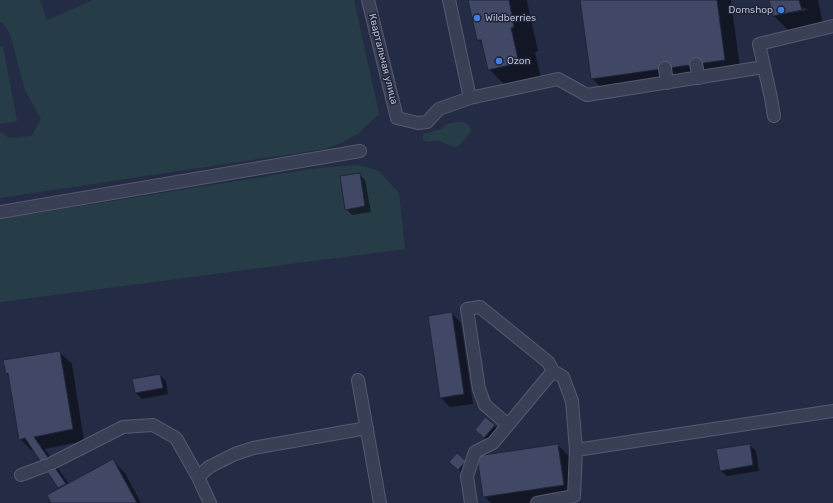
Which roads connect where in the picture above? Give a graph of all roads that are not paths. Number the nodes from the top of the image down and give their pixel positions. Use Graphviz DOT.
graph roads {
  1 [pos="368,0"];
  2 [pos="449,0"];
  3 [pos="833,26"];
  4 [pos="696,64"];
  5 [pos="764,67"];
  6 [pos="665,68"];
  7 [pos="699,78"];
  8 [pos="667,83"];
  9 [pos="470,98"];
  10 [pos="774,116"];
  11 [pos="360,151"];
  12 [pos="0,212"];
  13 [pos="553,371"];
  14 [pos="358,380"];
  15 [pos="833,411"];
  16 [pos="508,425"];
  17 [pos="367,428"];
  18 [pos="576,450"];
  19 [pos="21,475"];
  20 [pos="198,477"];
  21 [pos="210,503"];
  22 [pos="380,503"];
  23 [pos="471,503"];
  24 [pos="537,503"];
  1 -- 9 [label="street, Квартальная улица"];
  2 -- 9 [label="street"];
  3 -- 5 [label="street"];
  4 -- 7 [label="street"];
  5 -- 7 [label="street"];
  5 -- 10 [label="street"];
  6 -- 8 [label="street"];
  7 -- 8 [label="street"];
  8 -- 9 [label="street"];
  11 -- 12 [label="street"];
  13 -- 16 [label="street"];
  13 -- 16 [label="street"];
  13 -- 18 [label="street"];
  14 -- 17 [label="street"];
  15 -- 18 [label="street"];
  16 -- 23 [label="street"];
  17 -- 20 [label="street"];
  17 -- 22 [label="street"];
  18 -- 24 [label="street"];
  19 -- 20 [label="street"];
  20 -- 21 [label="street"];
}
